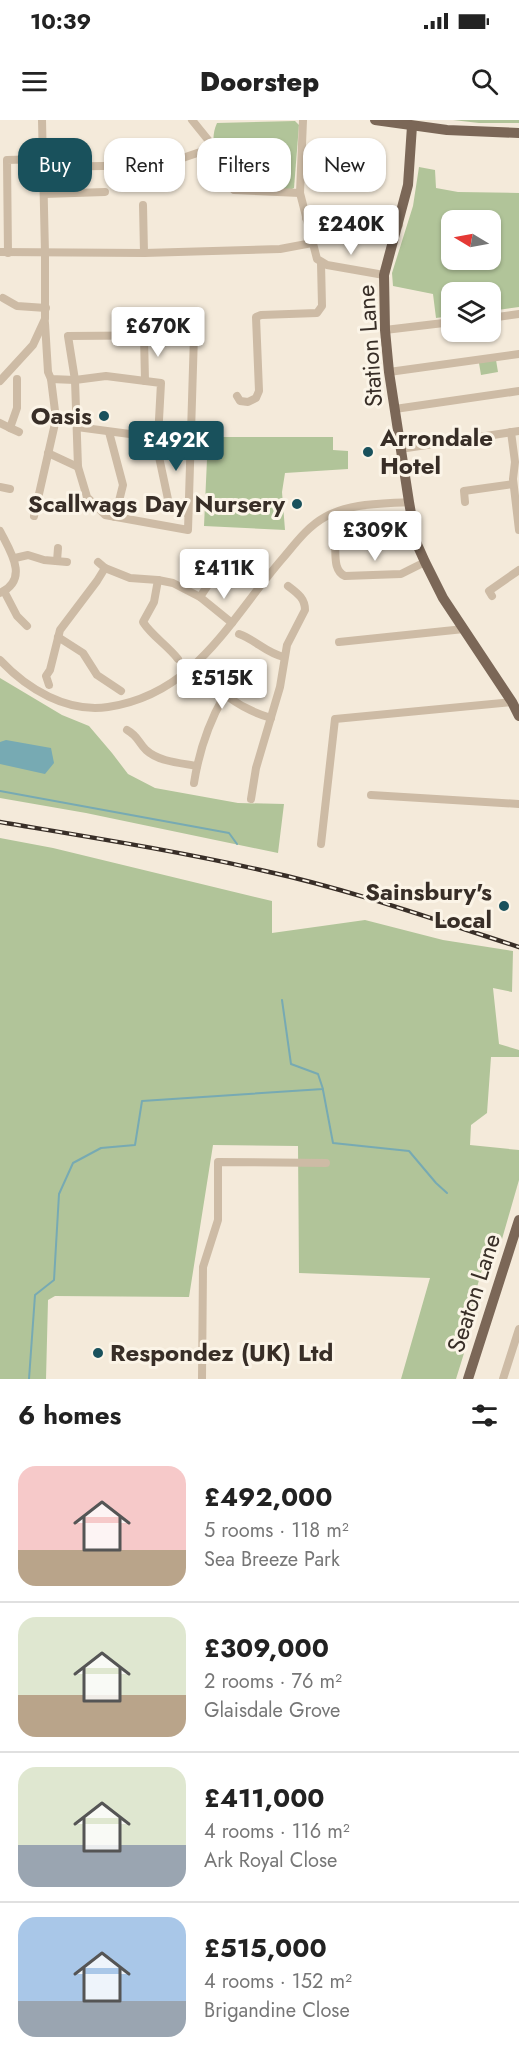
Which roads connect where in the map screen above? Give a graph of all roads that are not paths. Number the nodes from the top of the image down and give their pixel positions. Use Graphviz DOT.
graph roads {
  1 [pos="42,120"];
  2 [pos="192,120"];
  3 [pos="303,120"];
  4 [pos="375,120"];
  5 [pos="412,126"];
  6 [pos="519,133"];
  7 [pos="42,138"];
  8 [pos="207,138"];
  9 [pos="197,153"];
  10 [pos="18,161"];
  11 [pos="92,164"];
  12 [pos="105,192"];
  13 [pos="278,192"];
  14 [pos="300,193"];
  15 [pos="44,194"];
  16 [pos="143,205"];
  17 [pos="306,218"];
  18 [pos="399,225"];
  19 [pos="312,243"];
  20 [pos="4,252"];
  21 [pos="144,252"];
  22 [pos="45,253"];
  23 [pos="321,263"];
  24 [pos="384,275"];
  25 [pos="3,298"];
  26 [pos="46,308"];
  27 [pos="519,314"];
  28 [pos="501,316"];
  29 [pos="45,319"];
  30 [pos="441,323"];
  31 [pos="385,330"];
  32 [pos="144,335"];
  33 [pos="519,354"];
  34 [pos="389,372"];
  35 [pos="17,379"];
  36 [pos="51,379"];
  37 [pos="75,380"];
  38 [pos="0,381"];
  39 [pos="145,381"];
  40 [pos="519,391"];
  41 [pos="237,396"];
  42 [pos="394,409"];
  43 [pos="0,423"];
  44 [pos="77,427"];
  45 [pos="109,432"];
  46 [pos="515,432"];
  47 [pos="156,438"];
  48 [pos="190,442"];
  49 [pos="400,449"];
  50 [pos="48,453"];
  51 [pos="78,467"];
  52 [pos="513,484"];
  53 [pos="4,488"];
  54 [pos="0,494"];
  55 [pos="517,498"];
  56 [pos="409,502"];
  57 [pos="465,502"];
  58 [pos="188,514"];
  59 [pos="34,516"];
  60 [pos="115,517"];
  61 [pos="519,530"];
  62 [pos="0,531"];
  63 [pos="335,543"];
  64 [pos="58,548"];
  65 [pos="15,558"];
  66 [pos="57,561"];
  67 [pos="67,562"];
  68 [pos="425,562"];
  69 [pos="258,566"];
  70 [pos="519,570"];
  71 [pos="158,579"];
  72 [pos="288,586"];
  73 [pos="310,591"];
  74 [pos="2,592"];
  75 [pos="492,596"];
  76 [pos="200,597"];
  77 [pos="302,598"];
  78 [pos="26,611"];
  79 [pos="17,616"];
  80 [pos="232,623"];
  81 [pos="27,626"];
  82 [pos="464,629"];
  83 [pos="239,634"];
  84 [pos="58,636"];
  85 [pos="339,642"];
  86 [pos="284,657"];
  87 [pos="178,659"];
  88 [pos="0,660"];
  89 [pos="194,666"];
  90 [pos="49,685"];
  91 [pos="121,691"];
  92 [pos="224,696"];
  93 [pos="512,702"];
  94 [pos="519,716"];
  95 [pos="271,718"];
  96 [pos="143,726"];
  97 [pos="197,766"];
  98 [pos="194,783"];
  99 [pos="253,786"];
  100 [pos="264,787"];
  101 [pos="371,795"];
  102 [pos="251,799"];
  103 [pos="519,804"];
  104 [pos="321,844"];
  105 [pos="326,1163"];
  106 [pos="519,1220"];
  107 [pos="518,1334"];
  108 [pos="202,1379"];
  109 [pos="468,1379"];
  110 [pos="503,1379"];
  1 -- 7 [label="street"];
  2 -- 8 [label="street"];
  3 -- 14 [label="street"];
  4 -- 5 [label="main road"];
  5 -- 6 [label="main road"];
  5 -- 18 [label="main road, Station Lane"];
  9 -- 11 [label="street"];
  10 -- 20 [label="street"];
  12 -- 15 [label="street"];
  13 -- 14 [label="street"];
  14 -- 17 [label="street"];
  15 -- 22 [label="street"];
  16 -- 21 [label="street"];
  17 -- 18 [label="street"];
  17 -- 19 [label="street"];
  18 -- 24 [label="main road, Station Lane"];
  19 -- 21 [label="street"];
  19 -- 23 [label="street"];
  20 -- 22 [label="street"];
  21 -- 22 [label="street"];
  22 -- 26 [label="street"];
  23 -- 24 [label="street"];
  23 -- 41 [label="street"];
  24 -- 31 [label="main road, Station Lane"];
  25 -- 26 [label="street"];
  26 -- 29 [label="street"];
  27 -- 28 [label="street"];
  29 -- 36 [label="street"];
  29 -- 38 [label="street"];
  30 -- 31 [label="street"];
  31 -- 34 [label="main road, Station Lane"];
  32 -- 37 [label="street"];
  32 -- 39 [label="street"];
  32 -- 48 [label="street"];
  33 -- 34 [label="street"];
  34 -- 42 [label="main road, Station Lane"];
  35 -- 43 [label="street"];
  36 -- 37 [label="street"];
  36 -- 50 [label="street"];
  37 -- 39 [label="street"];
  37 -- 44 [label="street"];
  39 -- 47 [label="street"];
  40 -- 42 [label="street"];
  42 -- 49 [label="main road, Station Lane"];
  44 -- 45 [label="street"];
  44 -- 51 [label="street"];
  45 -- 47 [label="street"];
  45 -- 60 [label="street"];
  46 -- 49 [label="street"];
  46 -- 52 [label="street"];
  47 -- 48 [label="street"];
  47 -- 58 [label="street"];
  48 -- 58 [label="street"];
  49 -- 56 [label="main road, Station Lane"];
  50 -- 51 [label="street"];
  50 -- 59 [label="street"];
  51 -- 60 [label="street"];
  52 -- 55 [label="street"];
  52 -- 57 [label="street"];
  53 -- 54 [label="street"];
  55 -- 61 [label="street"];
  56 -- 68 [label="main road, Station Lane"];
  56 -- 80 [label="street"];
  58 -- 60 [label="street"];
  62 -- 65 [label="street"];
  63 -- 68 [label="street"];
  64 -- 66 [label="street"];
  65 -- 66 [label="street"];
  65 -- 74 [label="street"];
  66 -- 67 [label="street"];
  68 -- 82 [label="main road, Station Lane"];
  69 -- 76 [label="street"];
  70 -- 75 [label="street"];
  71 -- 76 [label="street"];
  71 -- 84 [label="street"];
  71 -- 87 [label="street"];
  72 -- 77 [label="street"];
  73 -- 77 [label="street"];
  74 -- 79 [label="street"];
  76 -- 80 [label="street"];
  77 -- 86 [label="street"];
  78 -- 79 [label="street"];
  79 -- 81 [label="street"];
  80 -- 89 [label="street"];
  82 -- 85 [label="street"];
  82 -- 93 [label="main road, Station Lane"];
  83 -- 86 [label="street"];
  84 -- 90 [label="street"];
  84 -- 91 [label="street"];
  86 -- 95 [label="street"];
  88 -- 89 [label="street"];
  89 -- 92 [label="street"];
  92 -- 95 [label="street"];
  92 -- 97 [label="street"];
  93 -- 94 [label="main road, Station Lane"];
  93 -- 104 [label="street"];
  95 -- 99 [label="street"];
  96 -- 97 [label="street"];
  97 -- 98 [label="street"];
  99 -- 100 [label="street"];
  99 -- 102 [label="street"];
  101 -- 103 [label="street"];
  105 -- 108 [label="street"];
  106 -- 109 [label="main road, Seaton Lane"];
  107 -- 110 [label="street"];
}
